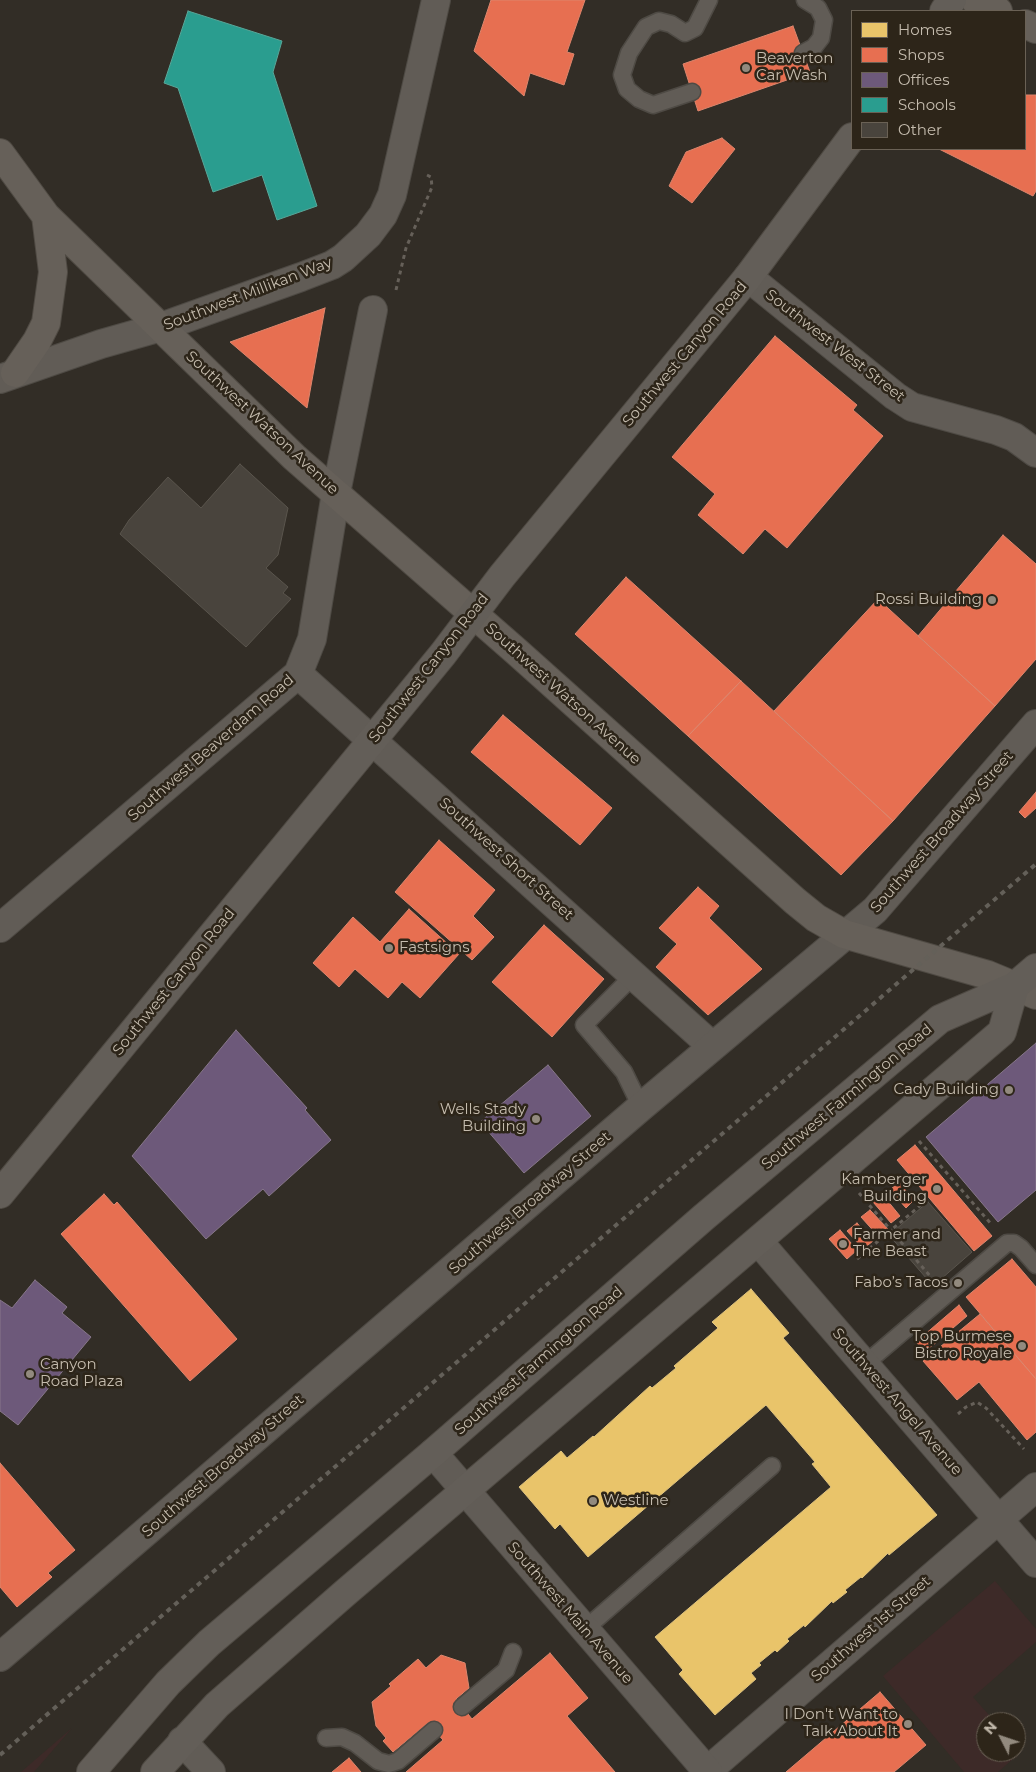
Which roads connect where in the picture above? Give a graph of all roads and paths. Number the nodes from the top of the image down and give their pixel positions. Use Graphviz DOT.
graph roads {
  1 [pos="436,0"];
  2 [pos="709,0"];
  3 [pos="975,0"];
  4 [pos="814,2"];
  5 [pos="996,10"];
  6 [pos="803,53"];
  7 [pos="692,92"];
  8 [pos="851,138"];
  9 [pos="0,153"];
  10 [pos="46,216"];
  11 [pos="748,277"];
  12 [pos="373,310"];
  13 [pos="161,327"];
  14 [pos="8,376"];
  15 [pos="1036,454"];
  16 [pos="336,493"];
  17 [pos="473,613"];
  18 [pos="298,674"];
  19 [pos="1036,724"];
  20 [pos="373,739"];
  21 [pos="0,928"];
  22 [pos="844,934"];
  23 [pos="1036,968"];
  24 [pos="634,975"];
  25 [pos="1026,990"];
  26 [pos="712,1046"];
  27 [pos="642,1107"];
  28 [pos="914,1136"];
  29 [pos="854,1187"];
  30 [pos="0,1194"];
  31 [pos="928,1199"];
  32 [pos="890,1230"];
  33 [pos="758,1241"];
  34 [pos="1007,1243"];
  35 [pos="857,1259"];
  36 [pos="1036,1264"];
  37 [pos="946,1295"];
  38 [pos="865,1364"];
  39 [pos="958,1414"];
  40 [pos="1024,1449"];
  41 [pos="433,1454"];
  42 [pos="772,1466"];
  43 [pos="1036,1487"];
  44 [pos="464,1491"];
  45 [pos="998,1520"];
  46 [pos="1036,1563"];
  47 [pos="585,1629"];
  48 [pos="513,1652"];
  49 [pos="0,1657"];
  50 [pos="462,1707"];
  51 [pos="434,1730"];
  52 [pos="326,1738"];
  53 [pos="182,1741"];
  54 [pos="91,1772"];
  55 [pos="155,1772"];
  56 [pos="211,1772"];
  57 [pos="707,1772"];
  1 -- 13 [label="street, Southwest Millikan Way"];
  2 -- 7 [label="lane"];
  3 -- 5 [label="main road"];
  4 -- 6 [label="lane"];
  8 -- 11 [label="main road, Southwest Canyon Road"];
  9 -- 10 [label="main road, Southwest Watson Avenue"];
  10 -- 13 [label="main road, Southwest Watson Avenue"];
  10 -- 14 [label="main road"];
  11 -- 15 [label="street, Southwest West Street"];
  11 -- 17 [label="main road, Southwest Canyon Road"];
  12 -- 16 [label="street, Southwest Beaverdam Road"];
  13 -- 14 [label="street, Southwest Millikan Way"];
  13 -- 16 [label="main road, Southwest Watson Avenue"];
  16 -- 17 [label="main road, Southwest Watson Avenue"];
  16 -- 18 [label="street, Southwest Beaverdam Road"];
  17 -- 20 [label="main road, Southwest Canyon Road"];
  17 -- 22 [label="main road, Southwest Watson Avenue"];
  18 -- 20 [label="street, Southwest Short Street"];
  18 -- 21 [label="street, Southwest Beaverdam Road"];
  19 -- 22 [label="street, Southwest Broadway Street"];
  20 -- 24 [label="street, Southwest Short Street"];
  20 -- 30 [label="main road, Southwest Canyon Road"];
  22 -- 25 [label="main road, Southwest Watson Avenue"];
  22 -- 26 [label="street, Southwest Broadway Street"];
  23 -- 25 [label="main road, Southwest Farmington Road"];
  24 -- 26 [label="street, Southwest Short Street"];
  24 -- 27 [label="lane"];
  25 -- 33 [label="main road"];
  25 -- 41 [label="main road, Southwest Farmington Road"];
  26 -- 27 [label="street, Southwest Broadway Street"];
  27 -- 49 [label="street, Southwest Broadway Street"];
  28 -- 34 [label="path"];
  29 -- 32 [label="path"];
  31 -- 32 [label="path"];
  32 -- 35 [label="path"];
  32 -- 37 [label="path"];
  33 -- 38 [label="street, Southwest Angel Avenue"];
  33 -- 44 [label="main road"];
  34 -- 36 [label="lane"];
  34 -- 37 [label="lane"];
  37 -- 38 [label="lane"];
  38 -- 45 [label="street, Southwest Angel Avenue"];
  39 -- 40 [label="path"];
  41 -- 44 [label="street, Southwest Main Avenue"];
  41 -- 54 [label="main road, Southwest Farmington Road"];
  42 -- 47 [label="lane"];
  43 -- 45 [label="street, Southwest 1st Street"];
  44 -- 47 [label="street, Southwest Main Avenue"];
  44 -- 53 [label="main road"];
  45 -- 46 [label="street, Southwest Angel Avenue"];
  45 -- 57 [label="street, Southwest 1st Street"];
  47 -- 57 [label="street, Southwest Main Avenue"];
  48 -- 50 [label="lane"];
  51 -- 52 [label="lane"];
  53 -- 55 [label="main road"];
  53 -- 56 [label="street"];
}
